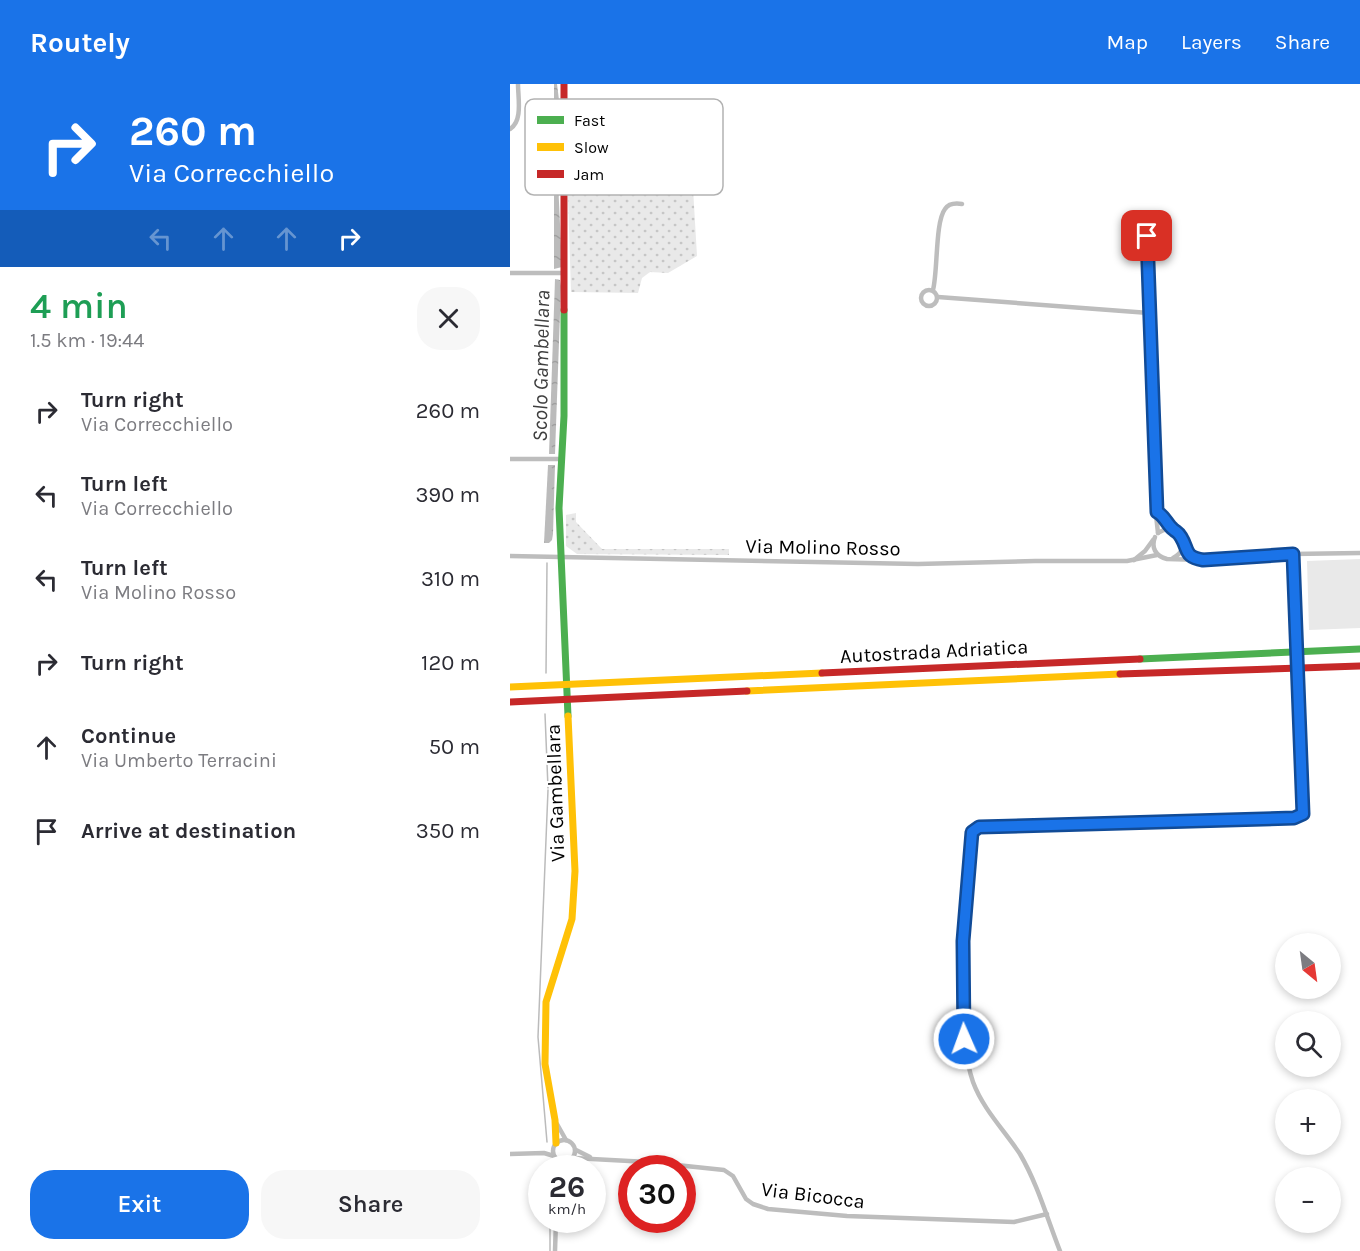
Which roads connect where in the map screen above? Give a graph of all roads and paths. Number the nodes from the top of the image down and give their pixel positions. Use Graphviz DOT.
graph roads {
  1 [pos="518,84"];
  2 [pos="564,84"];
  3 [pos="564,99"];
  4 [pos="510,129"];
  5 [pos="565,195"];
  6 [pos="962,204"];
  7 [pos="1146,217"];
  8 [pos="510,273"];
  9 [pos="565,273"];
  10 [pos="933,290"];
  11 [pos="938,297"];
  12 [pos="1149,313"];
  13 [pos="510,459"];
  14 [pos="561,459"];
  15 [pos="1157,512"];
  16 [pos="1172,529"];
  17 [pos="1157,535"];
  18 [pos="1184,544"];
  19 [pos="1360,553"];
  20 [pos="1293,554"];
  21 [pos="1157,555"];
  22 [pos="510,556"];
  23 [pos="560,557"];
  24 [pos="1194,558"];
  25 [pos="1172,559"];
  26 [pos="1134,560"];
  27 [pos="1360,649"];
  28 [pos="1360,666"];
  29 [pos="510,687"];
  30 [pos="510,702"];
  31 [pos="555,1120"];
  32 [pos="566,1140"];
  33 [pos="555,1146"];
  34 [pos="576,1150"];
  35 [pos="544,1153"];
  36 [pos="510,1154"];
  37 [pos="551,1155"];
  38 [pos="554,1155"];
  39 [pos="574,1155"];
  40 [pos="586,1155"];
  41 [pos="606,1159"];
  42 [pos="1047,1214"];
  43 [pos="556,1233"];
  44 [pos="555,1251"];
  45 [pos="1060,1251"];
  1 -- 4 [label="street"];
  2 -- 3 [label="main road, Via Gambellara"];
  5 -- 9 [label="main road, Via Gambellara"];
  6 -- 10 [label="street"];
  7 -- 12 [label="street"];
  8 -- 9 [label="street"];
  9 -- 14 [label="main road, Via Gambellara"];
  10 -- 11 [label="street"];
  10 -- 11 [label="street"];
  11 -- 12 [label="street"];
  12 -- 15 [label="street"];
  13 -- 14 [label="street"];
  14 -- 23 [label="main road, Via Gambellara"];
  15 -- 16 [label="street"];
  15 -- 17 [label="street"];
  16 -- 17 [label="street"];
  16 -- 18 [label="street"];
  17 -- 21 [label="street"];
  17 -- 26 [label="street"];
  18 -- 24 [label="street"];
  18 -- 25 [label="street"];
  19 -- 20 [label="street"];
  20 -- 24 [label="street"];
  20 -- 42 [label="street"];
  21 -- 25 [label="street"];
  21 -- 26 [label="street, Via Molino Rosso"];
  22 -- 23 [label="street, Via Molino Rosso"];
  23 -- 26 [label="street, Via Molino Rosso"];
  23 -- 31 [label="main road, Via Gambellara"];
  24 -- 25 [label="street"];
  27 -- 29 [label="main road, Autostrada Adriatica"];
  28 -- 30 [label="main road, Autostrada Adriatica"];
  31 -- 32 [label="street, Via Gambellara"];
  31 -- 33 [label="main road, Via Gambellara"];
  32 -- 33 [label="street"];
  32 -- 34 [label="street"];
  33 -- 35 [label="street"];
  33 -- 38 [label="street"];
  34 -- 39 [label="street"];
  34 -- 40 [label="street, Via Bicocca"];
  35 -- 36 [label="street"];
  35 -- 37 [label="street"];
  41 -- 42 [label="street, Via Bicocca"];
  42 -- 45 [label="street"];
  43 -- 44 [label="street"];
}
